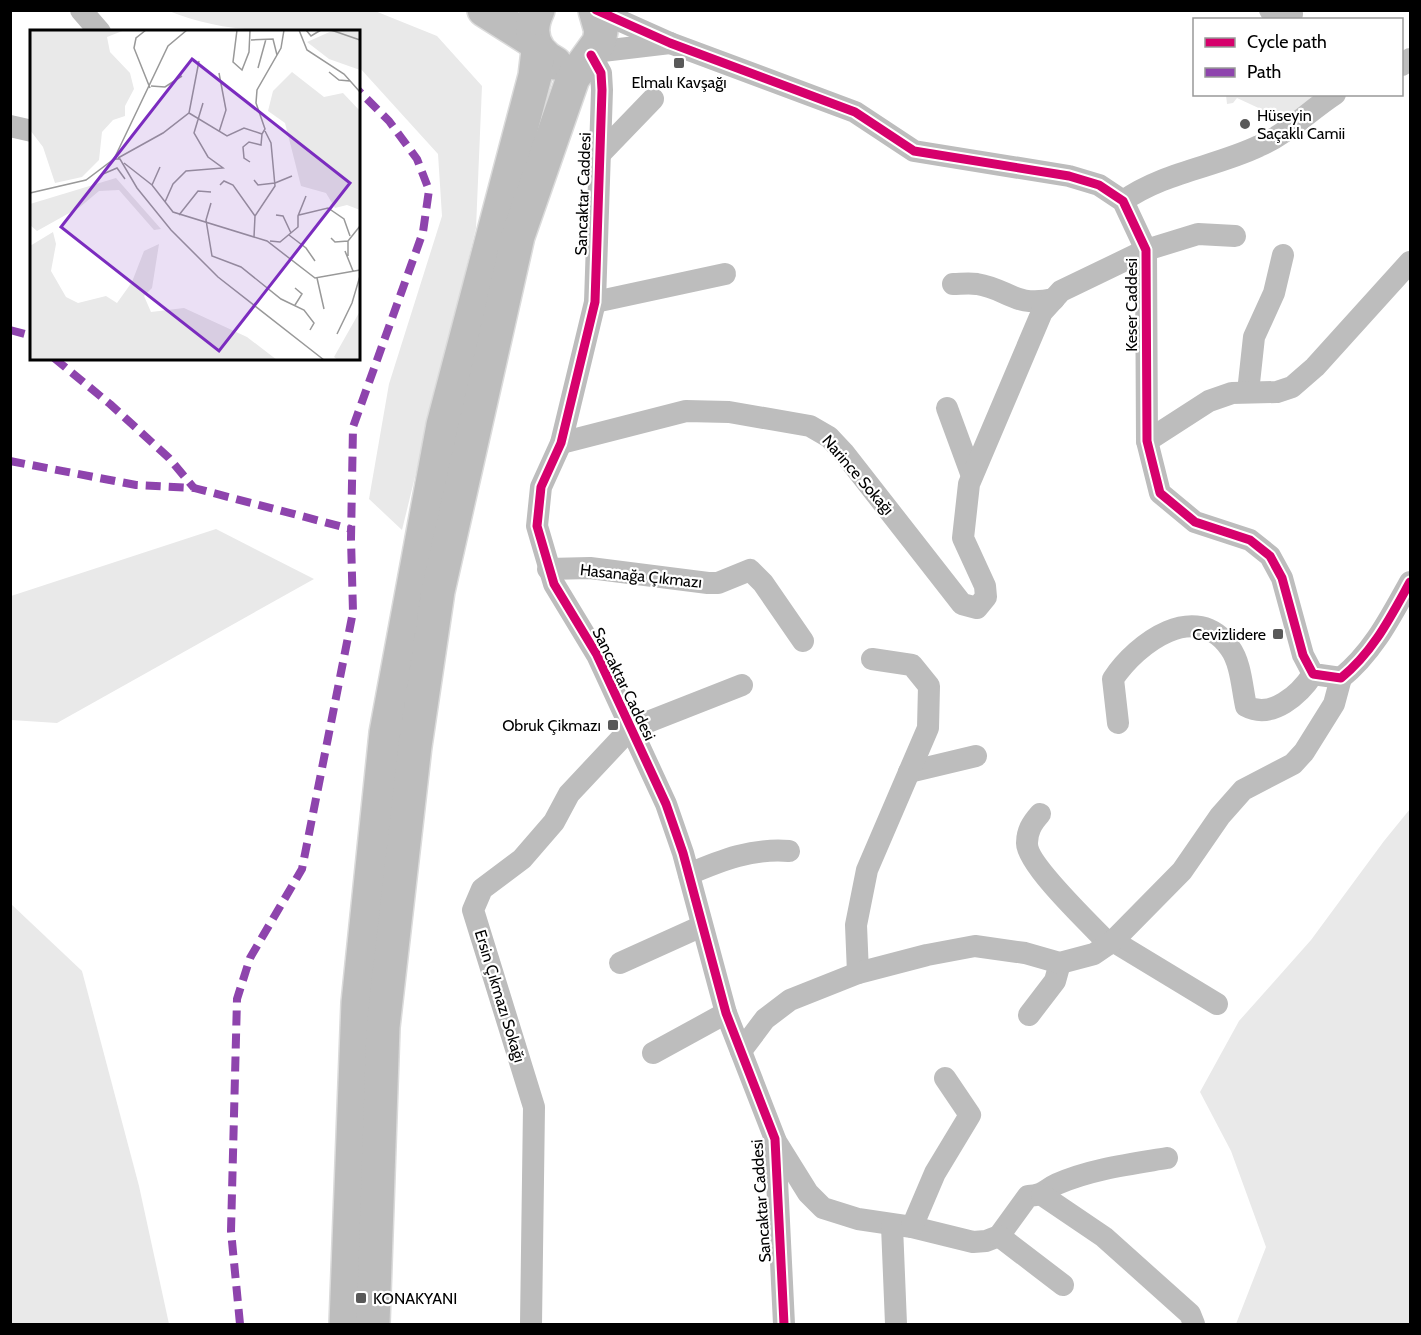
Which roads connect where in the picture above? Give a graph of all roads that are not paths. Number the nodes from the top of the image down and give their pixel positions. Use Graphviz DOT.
graph roads {
  1 [pos="81,10"];
  2 [pos="484,10"];
  3 [pos="596,10"];
  4 [pos="1269,10"];
  5 [pos="1293,14"];
  6 [pos="98,30"];
  7 [pos="536,34"];
  8 [pos="670,43"];
  9 [pos="590,56"];
  10 [pos="1332,96"];
  11 [pos="653,99"];
  12 [pos="10,126"];
  13 [pos="30,131"];
  14 [pos="598,156"];
  15 [pos="1123,201"];
  16 [pos="1236,236"];
  17 [pos="1146,250"];
  18 [pos="1282,255"];
  19 [pos="1410,262"];
  20 [pos="725,274"];
  21 [pos="953,284"];
  22 [pos="1054,299"];
  23 [pos="595,303"];
  24 [pos="1248,392"];
  25 [pos="947,408"];
  26 [pos="1147,441"];
  27 [pos="561,443"];
  28 [pos="972,476"];
  29 [pos="548,569"];
  30 [pos="1410,582"];
  31 [pos="803,641"];
  32 [pos="872,659"];
  33 [pos="1313,674"];
  34 [pos="1341,678"];
  35 [pos="742,686"];
  36 [pos="1118,723"];
  37 [pos="630,729"];
  38 [pos="976,756"];
  39 [pos="909,772"];
  40 [pos="1040,814"];
  41 [pos="789,851"];
  42 [pos="689,874"];
  43 [pos="702,926"];
  44 [pos="1111,942"];
  45 [pos="620,963"];
  46 [pos="1060,963"];
  47 [pos="858,973"];
  48 [pos="1217,1004"];
  49 [pos="726,1013"];
  50 [pos="1029,1015"];
  51 [pos="741,1052"];
  52 [pos="652,1053"];
  53 [pos="945,1078"];
  54 [pos="775,1139"];
  55 [pos="1167,1158"];
  56 [pos="1042,1195"];
  57 [pos="902,1227"];
  58 [pos="999,1236"];
  59 [pos="1063,1284"];
  60 [pos="346,1324"];
  61 [pos="373,1324"];
  62 [pos="531,1324"];
  63 [pos="784,1324"];
  64 [pos="897,1324"];
  65 [pos="1194,1324"];
  1 -- 6 [label="street"];
  2 -- 7 [label="highway"];
  3 -- 8 [label="street"];
  3 -- 9 [label="highway"];
  4 -- 5 [label="street"];
  7 -- 9 [label="highway"];
  7 -- 60 [label="highway"];
  8 -- 9 [label="street"];
  8 -- 15 [label="street"];
  9 -- 14 [label="street, Sancaktar Caddesi"];
  9 -- 61 [label="highway"];
  10 -- 15 [label="street"];
  11 -- 14 [label="street"];
  12 -- 13 [label="street"];
  14 -- 23 [label="street, Sancaktar Caddesi"];
  15 -- 17 [label="street, Keser Caddesi"];
  16 -- 17 [label="street, Narince Sokağı"];
  17 -- 22 [label="street, Narince Sokağı"];
  17 -- 26 [label="street, Keser Caddesi"];
  18 -- 24 [label="street"];
  19 -- 24 [label="street"];
  20 -- 23 [label="street"];
  21 -- 22 [label="street"];
  22 -- 28 [label="street, Narince Sokağı"];
  23 -- 27 [label="street, Sancaktar Caddesi"];
  24 -- 26 [label="street"];
  25 -- 28 [label="street"];
  26 -- 33 [label="street, Keser Caddesi"];
  27 -- 28 [label="street, Narince Sokağı"];
  27 -- 29 [label="street, Sancaktar Caddesi"];
  29 -- 31 [label="street, Hasanağa Çıkmazı"];
  29 -- 37 [label="street, Sancaktar Caddesi"];
  30 -- 34 [label="street"];
  32 -- 39 [label="street"];
  33 -- 34 [label="street"];
  33 -- 36 [label="street"];
  34 -- 44 [label="street"];
  35 -- 37 [label="street"];
  37 -- 42 [label="street, Sancaktar Caddesi"];
  37 -- 62 [label="street, Ersin Çıkmazı Sokağı"];
  38 -- 39 [label="street"];
  39 -- 47 [label="street"];
  40 -- 44 [label="street"];
  41 -- 42 [label="street"];
  42 -- 43 [label="street, Sancaktar Caddesi"];
  43 -- 45 [label="street"];
  43 -- 49 [label="street, Sancaktar Caddesi"];
  44 -- 46 [label="street"];
  44 -- 48 [label="street"];
  46 -- 47 [label="street"];
  46 -- 50 [label="street"];
  47 -- 51 [label="street"];
  49 -- 51 [label="street, Sancaktar Caddesi"];
  49 -- 52 [label="street"];
  51 -- 54 [label="street, Sancaktar Caddesi"];
  53 -- 57 [label="street"];
  54 -- 57 [label="street"];
  54 -- 63 [label="street, Sancaktar Caddesi"];
  55 -- 56 [label="street"];
  56 -- 58 [label="street"];
  56 -- 65 [label="street"];
  57 -- 58 [label="street"];
  57 -- 64 [label="street"];
  58 -- 59 [label="street"];
}
